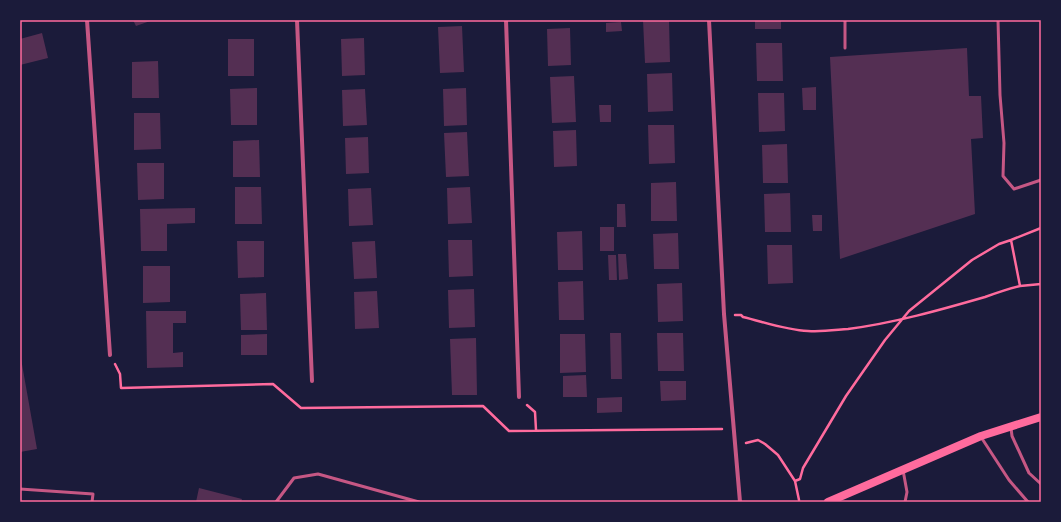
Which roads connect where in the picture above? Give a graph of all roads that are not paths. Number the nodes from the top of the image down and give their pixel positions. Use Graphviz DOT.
graph roads {
  1 [pos="87,20"];
  2 [pos="297,20"];
  3 [pos="506,20"];
  4 [pos="709,20"];
  5 [pos="845,20"];
  6 [pos="998,20"];
  7 [pos="845,48"];
  8 [pos="1041,180"];
  9 [pos="110,355"];
  10 [pos="312,381"];
  11 [pos="520,397"];
  12 [pos="1041,417"];
  13 [pos="1011,426"];
  14 [pos="981,436"];
  15 [pos="903,470"];
  16 [pos="1041,484"];
  17 [pos="20,489"];
  18 [pos="92,502"];
  19 [pos="276,502"];
  20 [pos="420,502"];
  21 [pos="740,502"];
  22 [pos="828,502"];
  23 [pos="904,502"];
  24 [pos="1028,502"];
  1 -- 9 [label="street"];
  2 -- 10 [label="street"];
  3 -- 11 [label="street"];
  4 -- 21 [label="street"];
  5 -- 7 [label="lane"];
  6 -- 8 [label="lane"];
  12 -- 13 [label="main road"];
  13 -- 14 [label="main road"];
  13 -- 16 [label="lane"];
  14 -- 15 [label="main road"];
  14 -- 24 [label="lane"];
  15 -- 22 [label="main road"];
  15 -- 23 [label="lane"];
  17 -- 18 [label="lane"];
  19 -- 20 [label="lane"];
}
